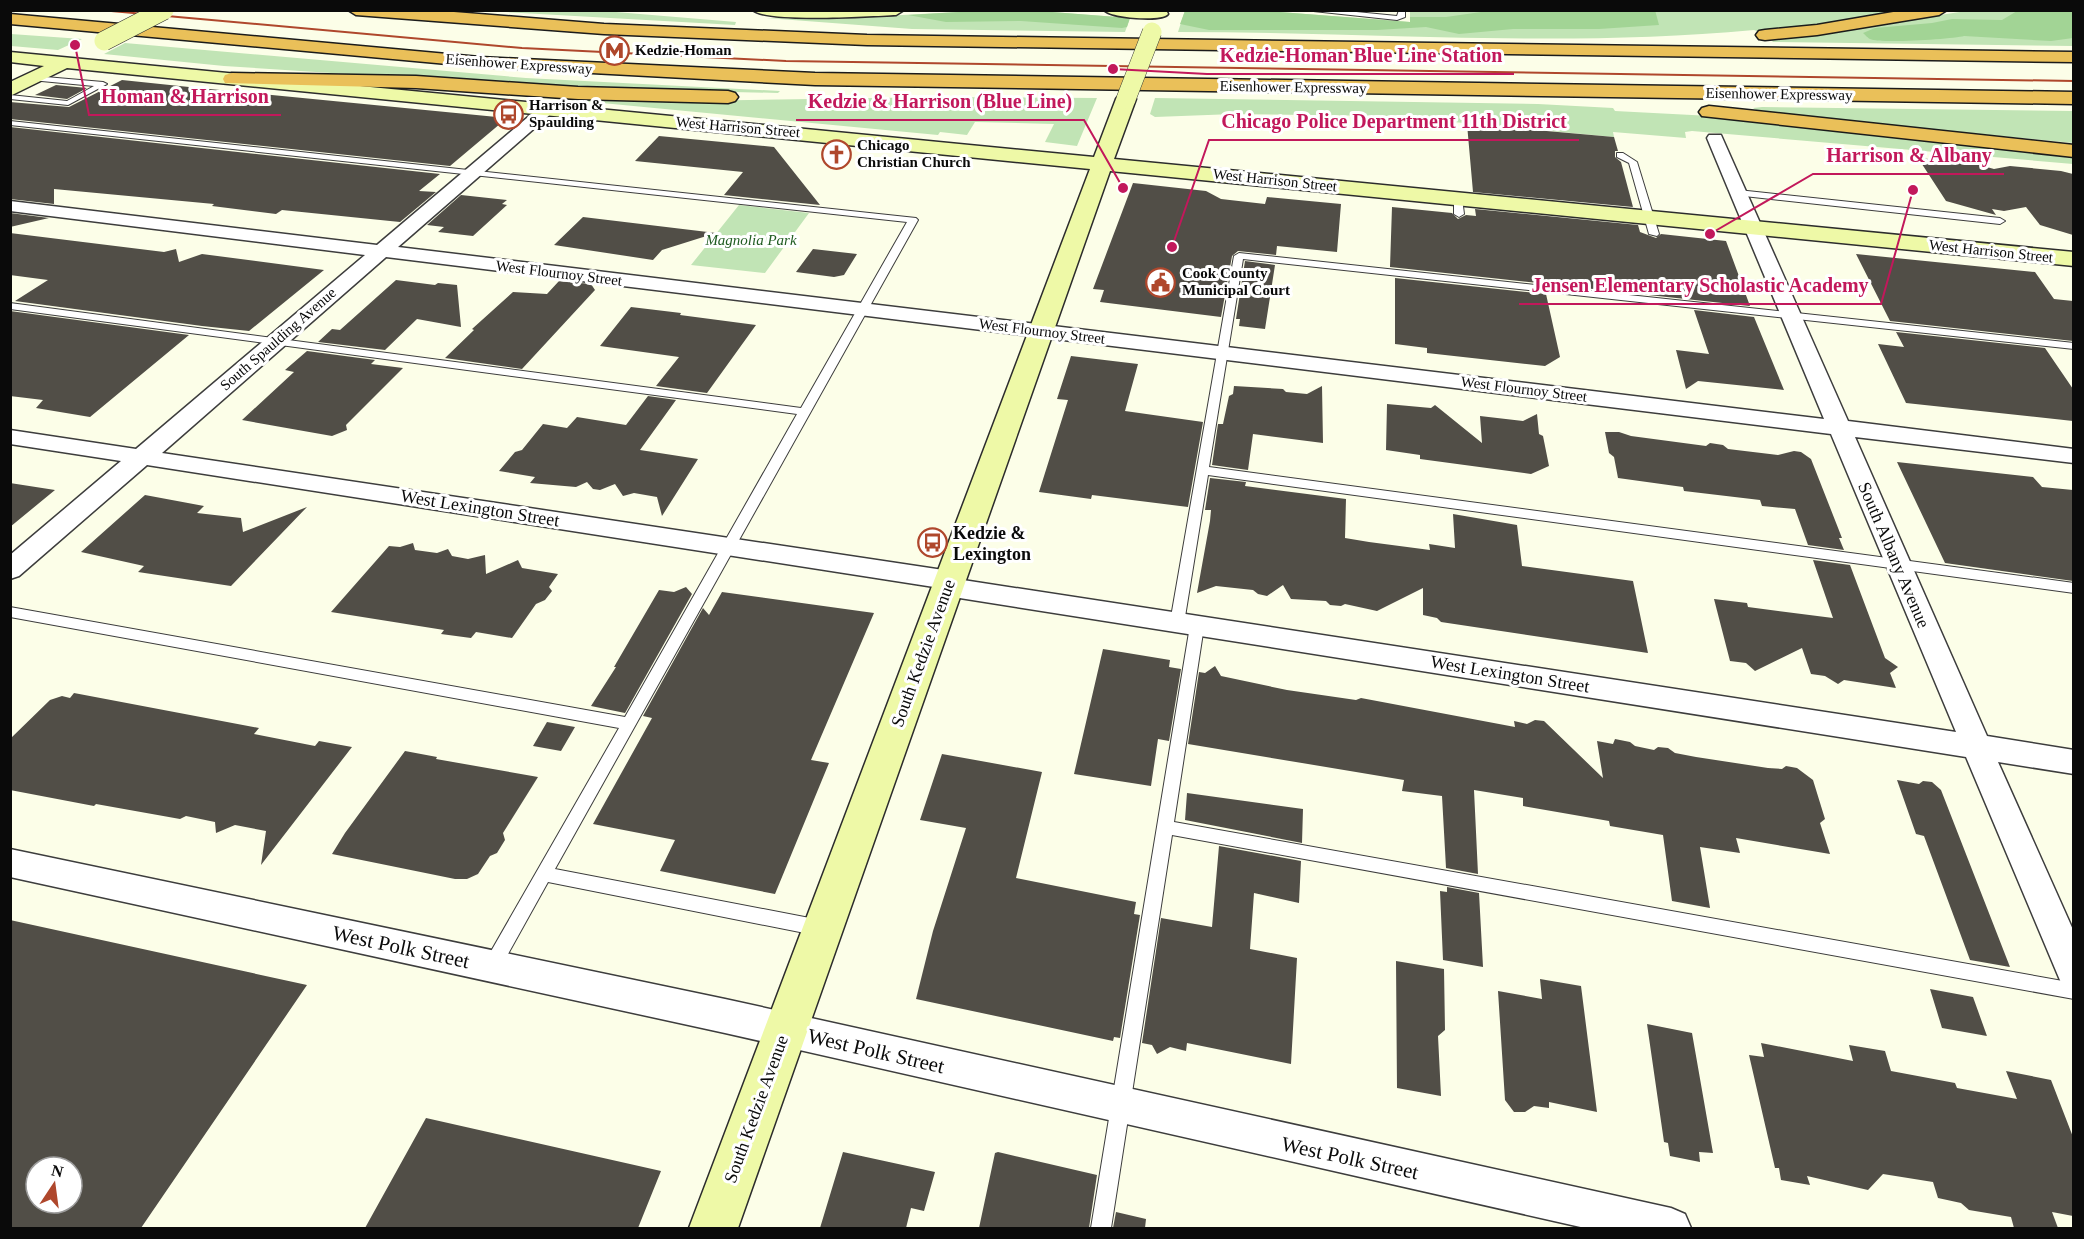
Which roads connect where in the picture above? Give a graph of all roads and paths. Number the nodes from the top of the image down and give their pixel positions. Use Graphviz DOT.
graph roads {
  1 [pos="164,10"];
  2 [pos="356,10"];
  3 [pos="761,10"];
  4 [pos="896,10"];
  5 [pos="1112,10"];
  6 [pos="1306,10"];
  7 [pos="1402,10"];
  8 [pos="1939,10"];
  9 [pos="1160,12"];
  10 [pos="728,17"];
  11 [pos="10,19"];
  12 [pos="1005,41"];
  13 [pos="1539,50"];
  14 [pos="10,57"];
  15 [pos="2073,57"];
  16 [pos="110,67"];
  17 [pos="61,71"];
  18 [pos="232,79"];
  19 [pos="86,82"];
  20 [pos="1039,84"];
  21 [pos="73,90"];
  22 [pos="1514,90"];
  23 [pos="17,94"];
  24 [pos="59,97"];
  25 [pos="750,97"];
  26 [pos="797,97"];
  27 [pos="10,98"];
  28 [pos="2073,99"];
  29 [pos="51,101"];
  30 [pos="547,109"];
  31 [pos="10,123"];
  32 [pos="1715,138"];
  33 [pos="2073,151"];
  34 [pos="1620,155"];
  35 [pos="1102,163"];
  36 [pos="471,174"];
  37 [pos="1738,193"];
  38 [pos="10,206"];
  39 [pos="2000,221"];
  40 [pos="1651,225"];
  41 [pos="1752,227"];
  42 [pos="381,251"];
  43 [pos="2073,259"];
  44 [pos="10,306"];
  45 [pos="863,309"];
  46 [pos="1791,315"];
  47 [pos="1040,331"];
  48 [pos="276,342"];
  49 [pos="2073,346"];
  50 [pos="1222,353"];
  51 [pos="805,412"];
  52 [pos="1839,427"];
  53 [pos="10,437"];
  54 [pos="2073,456"];
  55 [pos="142,457"];
  56 [pos="1202,470"];
  57 [pos="729,546"];
  58 [pos="1898,564"];
  59 [pos="10,570"];
  60 [pos="949,583"];
  61 [pos="2073,588"];
  62 [pos="10,612"];
  63 [pos="1187,624"];
  64 [pos="629,724"];
  65 [pos="1976,747"];
  66 [pos="2073,762"];
  67 [pos="1165,827"];
  68 [pos="10,863"];
  69 [pos="544,874"];
  70 [pos="822,929"];
  71 [pos="492,966"];
  72 [pos="2073,973"];
  73 [pos="2073,991"];
  74 [pos="785,1029"];
  75 [pos="1120,1107"];
  76 [pos="713,1228"];
  77 [pos="1101,1228"];
  78 [pos="1671,1228"];
  1 -- 17 [label="street, bridge"];
  2 -- 12 [label="highway"];
  3 -- 4 [label="street"];
  5 -- 9 [label="street"];
  6 -- 7 [label="lane"];
  8 -- 13 [label="highway"];
  9 -- 35 [label="street, South Kedzie Avenue, bridge"];
  10 -- 12 [label="highway"];
  11 -- 20 [label="highway, Eisenhower Expressway"];
  12 -- 13 [label="highway"];
  13 -- 15 [label="highway"];
  14 -- 17 [label="street, West Harrison Street"];
  16 -- 17 [label="street, West Harrison Street"];
  16 -- 18 [label="street, West Harrison Street"];
  16 -- 19 [label="lane"];
  17 -- 19 [label="lane"];
  17 -- 23 [label="lane"];
  17 -- 23 [label="street"];
  18 -- 25 [label="highway"];
  18 -- 30 [label="street, West Harrison Street"];
  19 -- 21 [label="lane"];
  19 -- 29 [label="lane"];
  20 -- 22 [label="highway, Eisenhower Expressway"];
  20 -- 26 [label="highway"];
  22 -- 28 [label="highway, Eisenhower Expressway"];
  22 -- 33 [label="highway"];
  23 -- 27 [label="lane"];
  23 -- 29 [label="lane"];
  24 -- 29 [label="lane"];
  30 -- 35 [label="street, West Harrison Street"];
  30 -- 36 [label="street, South Spaulding Avenue"];
  31 -- 36 [label="lane"];
  32 -- 37 [label="street, South Albany Avenue"];
  34 -- 40 [label="lane"];
  35 -- 40 [label="street, West Harrison Street"];
  35 -- 47 [label="street, South Kedzie Avenue"];
  36 -- 42 [label="street, South Spaulding Avenue"];
  36 -- 45 [label="lane"];
  37 -- 39 [label="lane"];
  37 -- 41 [label="street, South Albany Avenue"];
  38 -- 42 [label="street, West Flournoy Street"];
  40 -- 41 [label="street, West Harrison Street"];
  41 -- 43 [label="street, West Harrison Street"];
  41 -- 46 [label="street, South Albany Avenue"];
  42 -- 45 [label="street, West Flournoy Street"];
  42 -- 48 [label="street, South Spaulding Avenue"];
  44 -- 48 [label="lane"];
  45 -- 47 [label="street, West Flournoy Street"];
  45 -- 51 [label="lane"];
  46 -- 49 [label="lane"];
  46 -- 50 [label="lane"];
  46 -- 52 [label="street, South Albany Avenue"];
  47 -- 50 [label="street, West Flournoy Street"];
  47 -- 60 [label="street, South Kedzie Avenue"];
  48 -- 51 [label="lane"];
  48 -- 55 [label="street, South Spaulding Avenue"];
  50 -- 52 [label="street, West Flournoy Street"];
  50 -- 56 [label="lane"];
  51 -- 57 [label="lane"];
  52 -- 54 [label="street, West Flournoy Street"];
  52 -- 58 [label="street, South Albany Avenue"];
  53 -- 55 [label="street, West Lexington Street"];
  55 -- 57 [label="street, West Lexington Street"];
  55 -- 59 [label="street, South Spaulding Avenue"];
  56 -- 58 [label="lane"];
  56 -- 63 [label="lane"];
  57 -- 60 [label="street, West Lexington Street"];
  57 -- 64 [label="lane"];
  58 -- 61 [label="lane"];
  58 -- 65 [label="street, South Albany Avenue"];
  60 -- 63 [label="street, West Lexington Street"];
  60 -- 70 [label="street, South Kedzie Avenue"];
  62 -- 64 [label="lane"];
  63 -- 65 [label="street, West Lexington Street"];
  63 -- 67 [label="lane"];
  64 -- 69 [label="lane"];
  65 -- 66 [label="street, West Lexington Street"];
  65 -- 72 [label="street, South Albany Avenue"];
  67 -- 73 [label="lane"];
  67 -- 75 [label="lane"];
  68 -- 71 [label="street, West Polk Street"];
  69 -- 70 [label="lane"];
  69 -- 71 [label="lane"];
  70 -- 74 [label="street, South Kedzie Avenue"];
  71 -- 74 [label="street, West Polk Street"];
  74 -- 75 [label="street, West Polk Street"];
  74 -- 76 [label="street, South Kedzie Avenue"];
  75 -- 77 [label="lane"];
  75 -- 78 [label="street, West Polk Street"];
}
